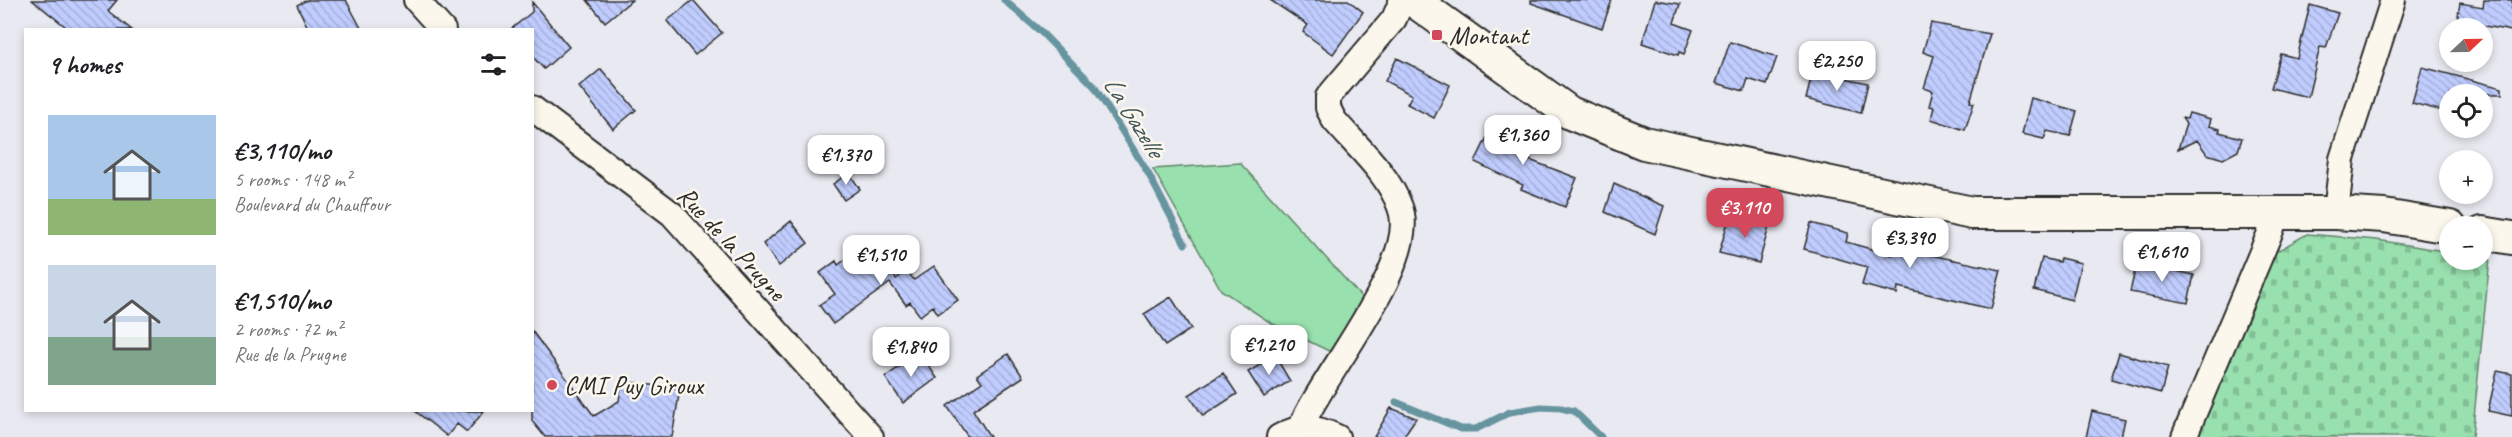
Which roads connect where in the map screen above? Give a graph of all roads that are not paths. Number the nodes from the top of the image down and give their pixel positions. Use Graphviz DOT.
graph roads {
  1 [pos="416,0"];
  2 [pos="1402,0"];
  3 [pos="1413,0"];
  4 [pos="2393,0"];
  5 [pos="441,28"];
  6 [pos="534,110"];
  7 [pos="2275,213"];
  8 [pos="2336,213"];
  9 [pos="2439,225"];
  10 [pos="2493,235"];
  11 [pos="2512,238"];
  12 [pos="1301,427"];
  13 [pos="871,437"];
  14 [pos="1278,437"];
  15 [pos="1337,437"];
  16 [pos="2184,437"];
  1 -- 5 [label="street"];
  2 -- 12 [label="street"];
  3 -- 7 [label="main road"];
  4 -- 8 [label="street"];
  6 -- 13 [label="street, Rue de la Prugne"];
  7 -- 8 [label="main road"];
  7 -- 16 [label="street"];
  8 -- 9 [label="main road"];
  10 -- 11 [label="main road"];
  12 -- 14 [label="street"];
  12 -- 15 [label="street"];
}
